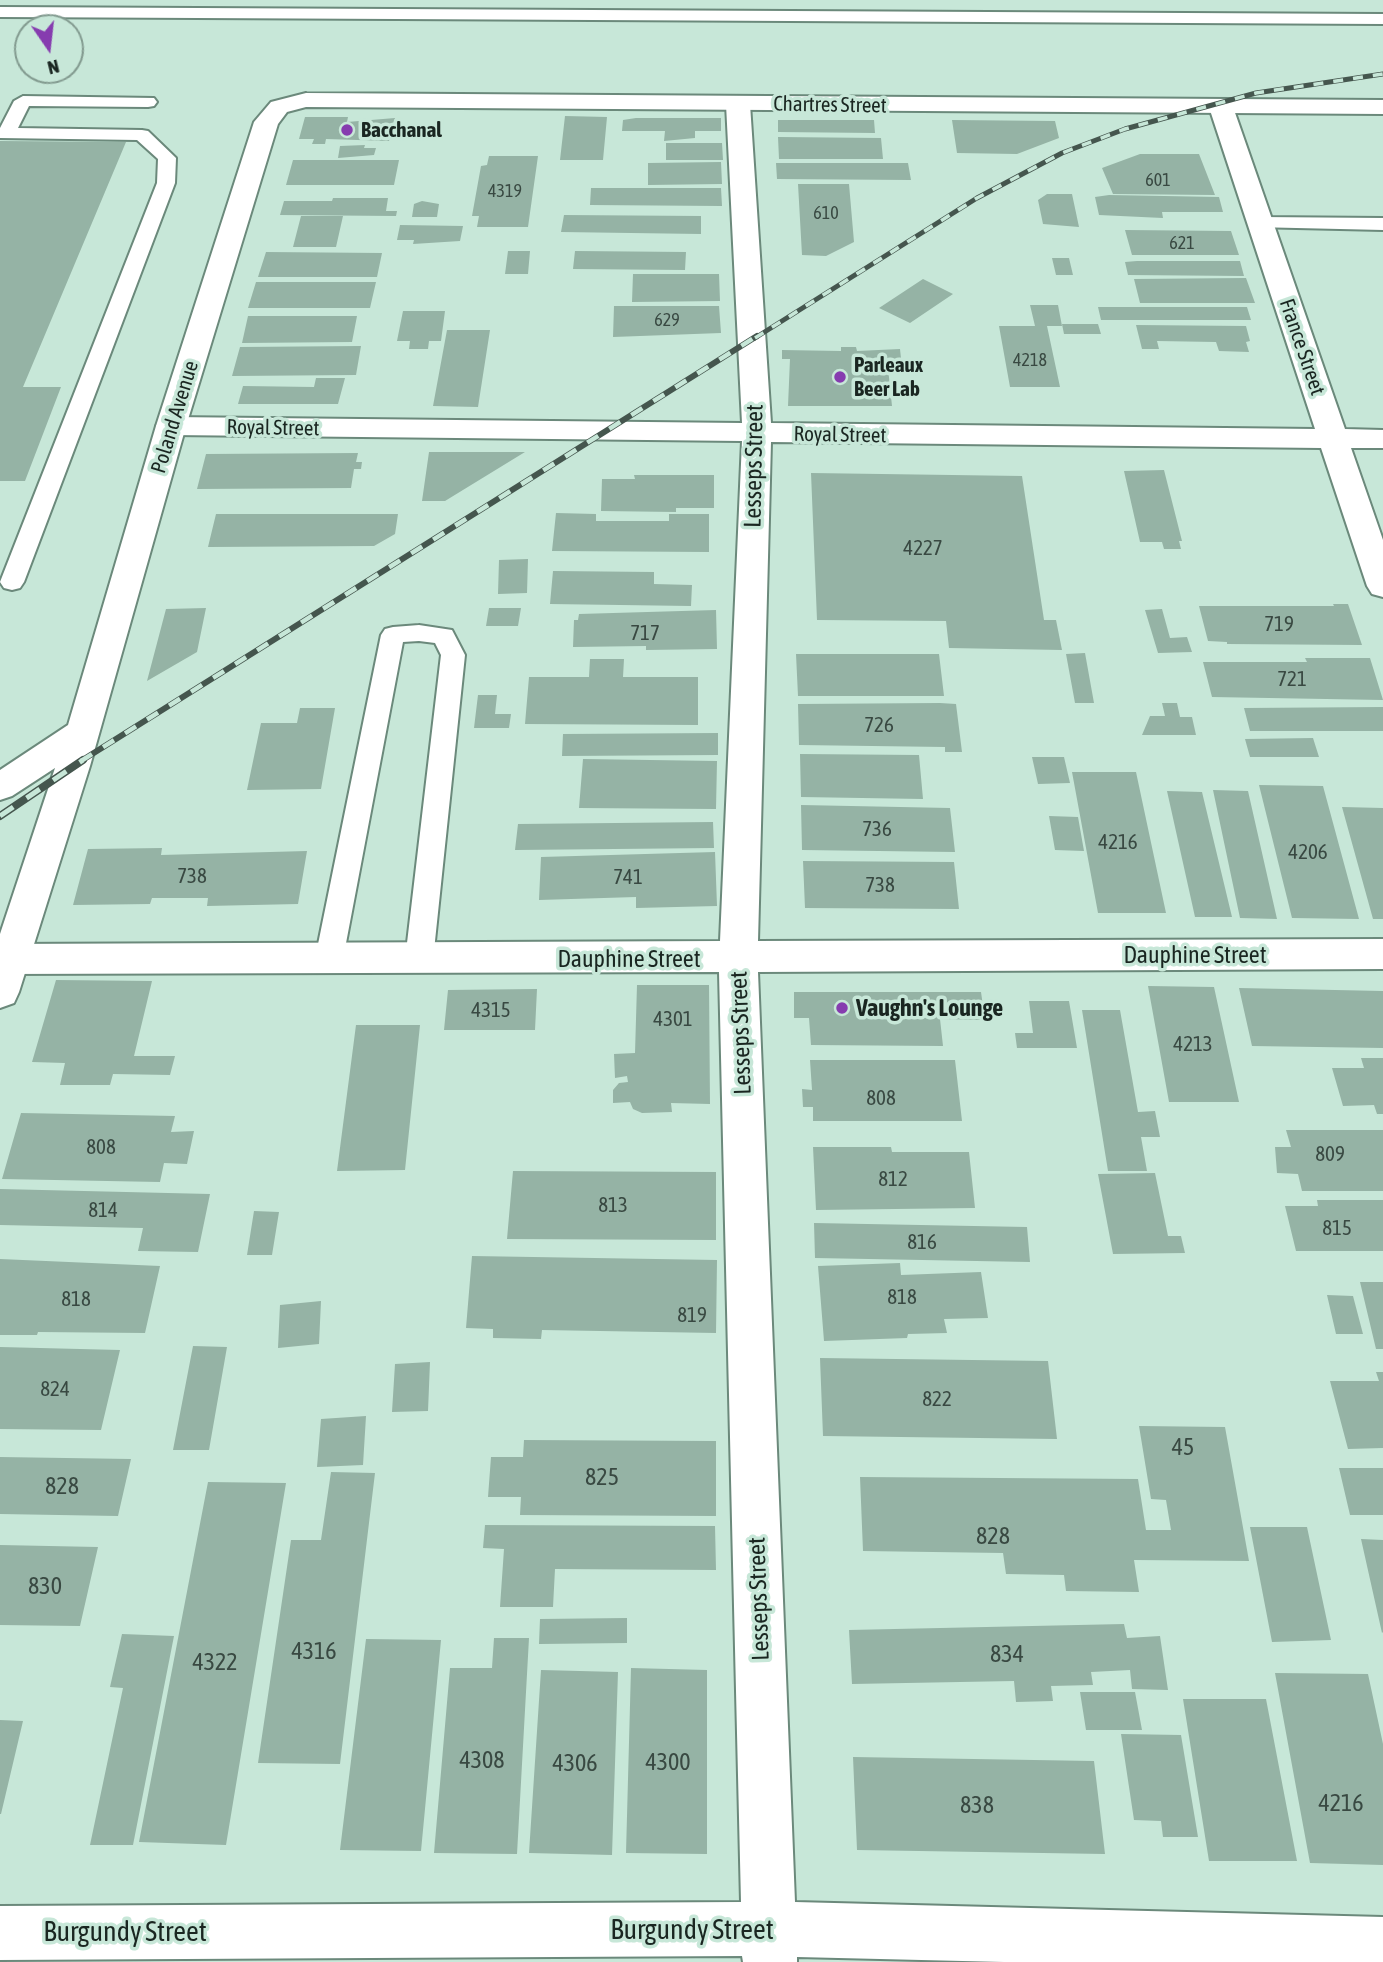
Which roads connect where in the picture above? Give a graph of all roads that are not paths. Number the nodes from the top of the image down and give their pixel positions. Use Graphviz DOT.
graph roads {
  1 [pos="0,12"];
  2 [pos="1383,19"];
  3 [pos="148,102"];
  4 [pos="738,104"];
  5 [pos="279,107"];
  6 [pos="1221,107"];
  7 [pos="1383,107"];
  8 [pos="3,134"];
  9 [pos="1260,223"];
  10 [pos="1383,224"];
  11 [pos="171,426"];
  12 [pos="757,434"];
  13 [pos="1334,439"];
  14 [pos="1383,439"];
  15 [pos="12,582"];
  16 [pos="1383,586"];
  17 [pos="83,732"];
  18 [pos="0,787"];
  19 [pos="1383,954"];
  20 [pos="738,958"];
  21 [pos="329,960"];
  22 [pos="419,960"];
  23 [pos="3,970"];
  24 [pos="0,1933"];
  25 [pos="1383,1944"];
  26 [pos="769,1946"];
  1 -- 2 [label="lane"];
  3 -- 8 [label="lane"];
  4 -- 5 [label="street, Chartres Street"];
  4 -- 6 [label="street, Chartres Street"];
  4 -- 12 [label="street, Lesseps Street"];
  5 -- 11 [label="street, Poland Avenue"];
  6 -- 7 [label="street, Chartres Street"];
  6 -- 9 [label="street, France Street"];
  8 -- 15 [label="lane"];
  9 -- 10 [label="lane"];
  9 -- 13 [label="street, France Street"];
  11 -- 12 [label="street, Royal Street"];
  11 -- 17 [label="street, Poland Avenue"];
  12 -- 13 [label="street, Royal Street"];
  12 -- 20 [label="street, Lesseps Street"];
  13 -- 14 [label="street, Royal Street"];
  13 -- 16 [label="street, France Street"];
  17 -- 18 [label="street"];
  17 -- 23 [label="street, Poland Avenue"];
  19 -- 20 [label="street, Dauphine Street"];
  20 -- 22 [label="street, Dauphine Street"];
  20 -- 26 [label="street, Lesseps Street"];
  21 -- 22 [label="street, Dauphine Street"];
  21 -- 22 [label="lane"];
  21 -- 23 [label="street, Dauphine Street"];
  24 -- 26 [label="street, Burgundy Street"];
  25 -- 26 [label="street, Burgundy Street"];
}
